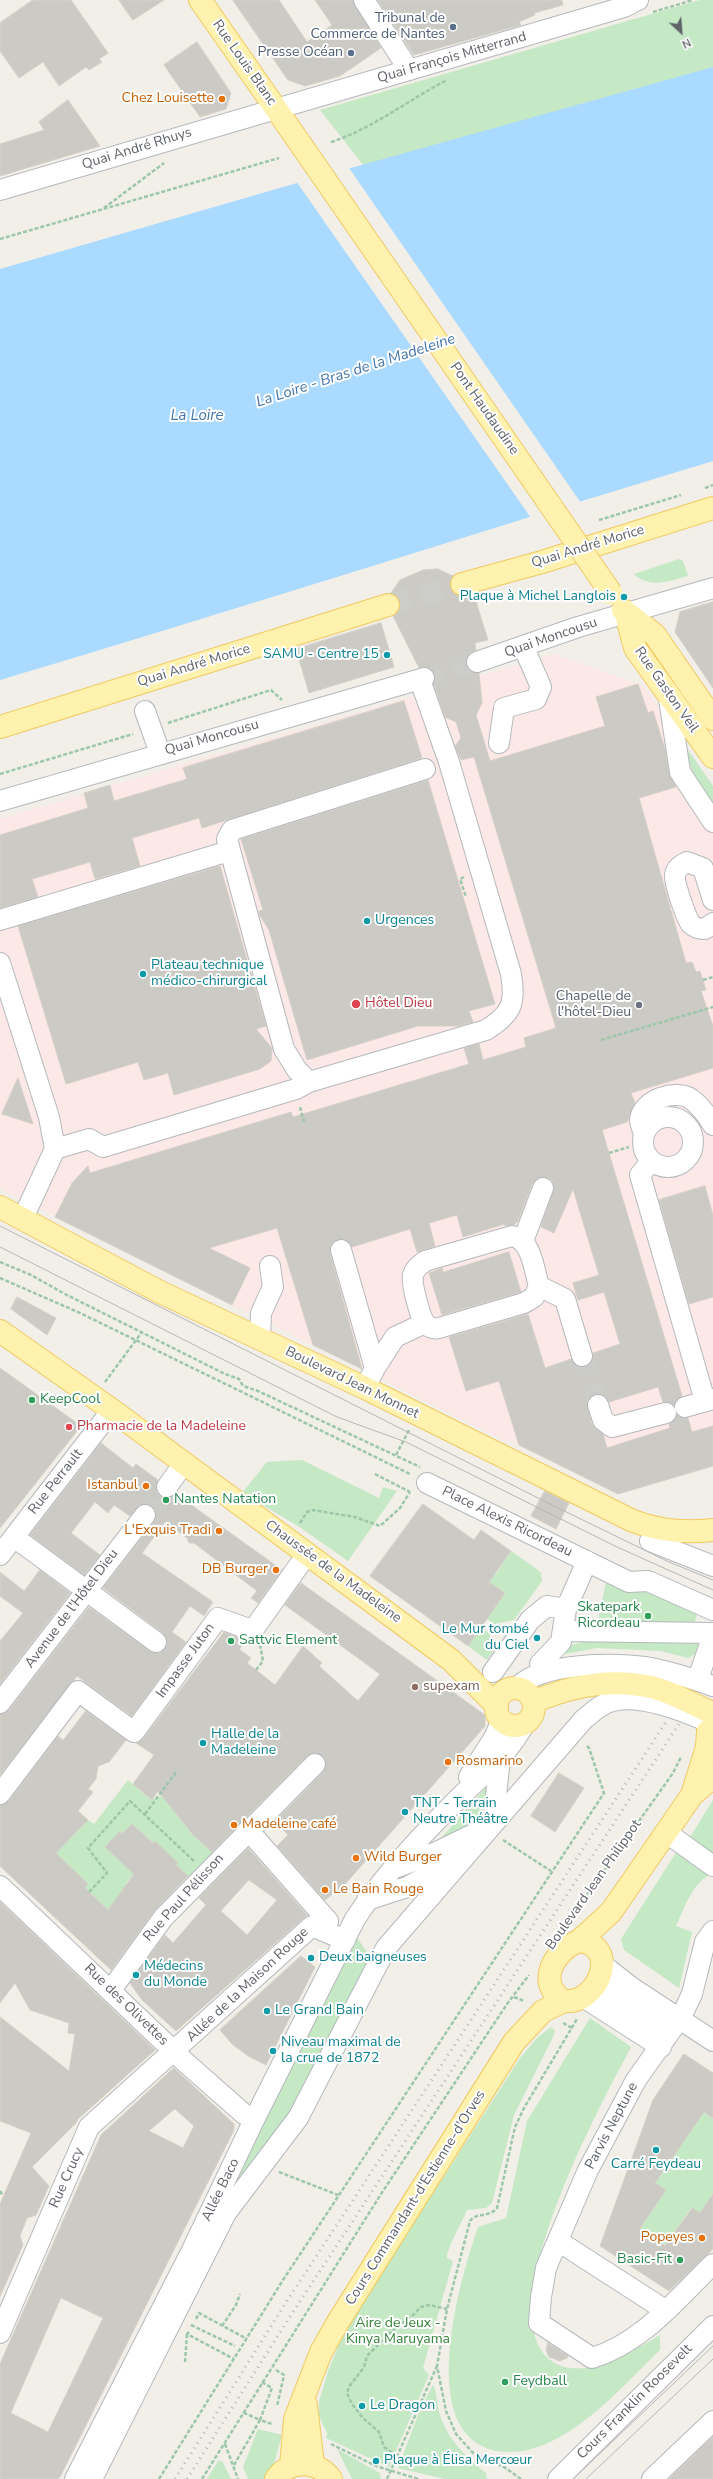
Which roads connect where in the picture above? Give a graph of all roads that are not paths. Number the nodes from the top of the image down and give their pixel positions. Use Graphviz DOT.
graph roads {
  1 [pos="200,0"];
  2 [pos="364,0"];
  3 [pos="638,6"];
  4 [pos="409,70"];
  5 [pos="275,108"];
  6 [pos="288,126"];
  7 [pos="0,190"];
  8 [pos="713,508"];
  9 [pos="462,584"];
  10 [pos="713,588"];
  11 [pos="388,605"];
  12 [pos="621,607"];
  13 [pos="524,648"];
  14 [pos="477,662"];
  15 [pos="668,692"];
  16 [pos="145,711"];
  17 [pos="713,719"];
  18 [pos="0,727"];
  19 [pos="499,743"];
  20 [pos="160,753"];
  21 [pos="713,757"];
  22 [pos="438,765"];
  23 [pos="0,801"];
  24 [pos="713,822"];
  25 [pos="229,851"];
  26 [pos="708,864"];
  27 [pos="713,900"];
  28 [pos="0,920"];
  29 [pos="713,923"];
  30 [pos="0,964"];
  31 [pos="5,1000"];
  32 [pos="308,1082"];
  33 [pos="713,1125"];
  34 [pos="55,1149"];
  35 [pos="543,1188"];
  36 [pos="0,1206"];
  37 [pos="22,1218"];
  38 [pos="523,1241"];
  39 [pos="341,1250"];
  40 [pos="270,1266"];
  41 [pos="539,1286"];
  42 [pos="425,1323"];
  43 [pos="0,1331"];
  44 [pos="260,1339"];
  45 [pos="582,1356"];
  46 [pos="375,1368"];
  47 [pos="365,1388"];
  48 [pos="709,1400"];
  49 [pos="598,1406"];
  50 [pos="685,1407"];
  51 [pos="112,1410"];
  52 [pos="666,1412"];
  53 [pos="184,1463"];
  54 [pos="426,1476"];
  55 [pos="166,1486"];
  56 [pos="145,1516"];
  57 [pos="713,1530"];
  58 [pos="650,1541"];
  59 [pos="8,1543"];
  60 [pos="308,1554"];
  61 [pos="587,1561"];
  62 [pos="713,1566"];
  63 [pos="86,1592"];
  64 [pos="566,1609"];
  65 [pos="713,1610"];
  66 [pos="563,1631"];
  67 [pos="713,1634"];
  68 [pos="156,1642"];
  69 [pos="451,1660"];
  70 [pos="540,1664"];
  71 [pos="493,1672"];
  72 [pos="706,1679"];
  73 [pos="513,1689"];
  74 [pos="533,1702"];
  75 [pos="0,1704"];
  76 [pos="499,1713"];
  77 [pos="710,1720"];
  78 [pos="525,1723"];
  79 [pos="500,1758"];
  80 [pos="315,1764"];
  81 [pos="713,1777"];
  82 [pos="0,1794"];
  83 [pos="692,1795"];
  84 [pos="449,1807"];
  85 [pos="248,1830"];
  86 [pos="497,1832"];
  87 [pos="666,1833"];
  88 [pos="464,1856"];
  89 [pos="713,1866"];
  90 [pos="394,1868"];
  91 [pos="0,1886"];
  92 [pos="367,1900"];
  93 [pos="611,1912"];
  94 [pos="324,1931"];
  95 [pos="713,1931"];
  96 [pos="571,1934"];
  97 [pos="344,1940"];
  98 [pos="583,1987"];
  99 [pos="111,1990"];
  100 [pos="680,2019"];
  101 [pos="660,2027"];
  102 [pos="713,2041"];
  103 [pos="661,2047"];
  104 [pos="175,2052"];
  105 [pos="254,2120"];
  106 [pos="558,2241"];
  107 [pos="713,2264"];
  108 [pos="665,2310"];
  109 [pos="713,2326"];
  110 [pos="0,2333"];
  111 [pos="713,2421"];
  112 [pos="300,2433"];
  113 [pos="313,2465"];
  114 [pos="283,2473"];
  115 [pos="75,2479"];
  116 [pos="92,2479"];
  117 [pos="331,2479"];
  118 [pos="558,2479"];
  119 [pos="652,2479"];
  1 -- 5 [label="main road, Rue Louis Blanc"];
  2 -- 4 [label="street"];
  3 -- 4 [label="street, Quai François Mitterrand"];
  4 -- 5 [label="street, Quai François Mitterrand"];
  5 -- 6 [label="main road, Rue Louis Blanc"];
  5 -- 7 [label="street, Quai André Rhuys"];
  6 -- 12 [label="main road, Pont Haudaudine, bridge"];
  8 -- 9 [label="main road, Quai André Morice"];
  10 -- 12 [label="street, Quai Moncousu"];
  11 -- 18 [label="main road, Quai André Morice"];
  12 -- 13 [label="street, Quai Moncousu"];
  12 -- 15 [label="main road, Rue Gaston Veil"];
  12 -- 17 [label="main road, Rue Gaston Veil"];
  13 -- 14 [label="street, Quai Moncousu"];
  13 -- 19 [label="street"];
  15 -- 21 [label="main road, Rue Gaston Veil"];
  15 -- 24 [label="street"];
  16 -- 20 [label="street"];
  20 -- 22 [label="street, Quai Moncousu"];
  20 -- 23 [label="street, Quai Moncousu"];
  22 -- 25 [label="street"];
  22 -- 32 [label="street"];
  25 -- 28 [label="street"];
  25 -- 32 [label="street"];
  26 -- 27 [label="street"];
  26 -- 29 [label="street"];
  30 -- 31 [label="street"];
  31 -- 34 [label="street"];
  32 -- 34 [label="street"];
  33 -- 48 [label="street"];
  34 -- 37 [label="street"];
  35 -- 38 [label="street"];
  36 -- 37 [label="main road, Boulevard Jean Monnet"];
  37 -- 44 [label="main road, Boulevard Jean Monnet"];
  38 -- 41 [label="street"];
  38 -- 42 [label="street"];
  39 -- 46 [label="street"];
  40 -- 44 [label="street"];
  41 -- 42 [label="street"];
  41 -- 45 [label="street"];
  42 -- 46 [label="street"];
  43 -- 51 [label="main road, Chaussée de la Madeleine"];
  44 -- 47 [label="main road, Boulevard Jean Monnet"];
  46 -- 47 [label="street"];
  47 -- 57 [label="main road, Boulevard Jean Monnet"];
  48 -- 50 [label="street"];
  49 -- 52 [label="street"];
  51 -- 53 [label="main road, Chaussée de la Madeleine"];
  51 -- 59 [label="street, Rue Perrault"];
  53 -- 55 [label="street"];
  53 -- 60 [label="main road, Chaussée de la Madeleine"];
  54 -- 61 [label="street, Place Alexis Ricordeau"];
  56 -- 63 [label="street, Avenue de l'Hôtel Dieu"];
  58 -- 62 [label="street"];
  59 -- 63 [label="street"];
  60 -- 69 [label="main road, Chaussée de la Madeleine"];
  60 -- 82 [label="street, Impasse Juton"];
  61 -- 64 [label="street, Place Alexis Ricordeau"];
  61 -- 65 [label="street, Place Alexis Ricordeau"];
  63 -- 68 [label="street"];
  63 -- 75 [label="street, Avenue de l'Hôtel Dieu"];
  64 -- 66 [label="street, Place Alexis Ricordeau"];
  64 -- 71 [label="street"];
  66 -- 67 [label="street"];
  66 -- 70 [label="street, Place Alexis Ricordeau"];
  67 -- 72 [label="street"];
  69 -- 73 [label="main road, Chaussée de la Madeleine"];
  69 -- 76 [label="main road, Chaussée de la Madeleine"];
  72 -- 73 [label="street"];
  73 -- 74 [label="main road"];
  73 -- 76 [label="main road"];
  74 -- 77 [label="main road"];
  74 -- 78 [label="main road"];
  76 -- 78 [label="main road"];
  76 -- 84 [label="street"];
  77 -- 83 [label="main road, Boulevard Jean Philippot"];
  77 -- 86 [label="street"];
  78 -- 79 [label="street"];
  79 -- 84 [label="street"];
  79 -- 86 [label="street"];
  80 -- 85 [label="street, Rue Paul Pélisson"];
  81 -- 83 [label="main road, Boulevard Jean Philippot"];
  83 -- 87 [label="main road, Boulevard Jean Philippot"];
  84 -- 90 [label="street"];
  85 -- 94 [label="street"];
  85 -- 99 [label="street, Rue Paul Pélisson"];
  86 -- 88 [label="street"];
  86 -- 90 [label="street"];
  87 -- 89 [label="street"];
  87 -- 93 [label="main road, Boulevard Jean Philippot"];
  88 -- 92 [label="street"];
  88 -- 116 [label="street"];
  90 -- 92 [label="street"];
  91 -- 99 [label="street, Rue des Olivettes"];
  92 -- 97 [label="street, Allée Baco"];
  93 -- 96 [label="main road, Boulevard Jean Philippot"];
  93 -- 98 [label="main road, Boulevard Jean Philippot"];
  94 -- 97 [label="street, Allée de la Maison Rouge"];
  94 -- 104 [label="street, Allée de la Maison Rouge"];
  95 -- 100 [label="street, Parvis Neptune"];
  96 -- 98 [label="main road"];
  96 -- 98 [label="main road"];
  97 -- 105 [label="street, Allée Baco"];
  98 -- 100 [label="street"];
  98 -- 101 [label="street"];
  98 -- 103 [label="street"];
  98 -- 112 [label="main road, Cours Commandant-d'Estienne-d'Orves"];
  99 -- 104 [label="street, Rue des Olivettes"];
  100 -- 102 [label="street"];
  100 -- 103 [label="street, Parvis Neptune"];
  103 -- 106 [label="street, Parvis Neptune"];
  104 -- 105 [label="street, Rue des Olivettes"];
  104 -- 110 [label="street, Rue Crucy"];
  105 -- 115 [label="street, Allée Baco"];
  106 -- 108 [label="street"];
  106 -- 108 [label="street, Parvis Neptune"];
  107 -- 108 [label="street, Parvis Neptune"];
  109 -- 118 [label="street, Cours Franklin Roosevelt"];
  111 -- 119 [label="street"];
  112 -- 113 [label="main road, Cours Commandant-d'Estienne-d'Orves"];
  112 -- 114 [label="main road, Cours Commandant-d'Estienne-d'Orves"];
  113 -- 114 [label="main road"];
  113 -- 117 [label="main road"];
}
